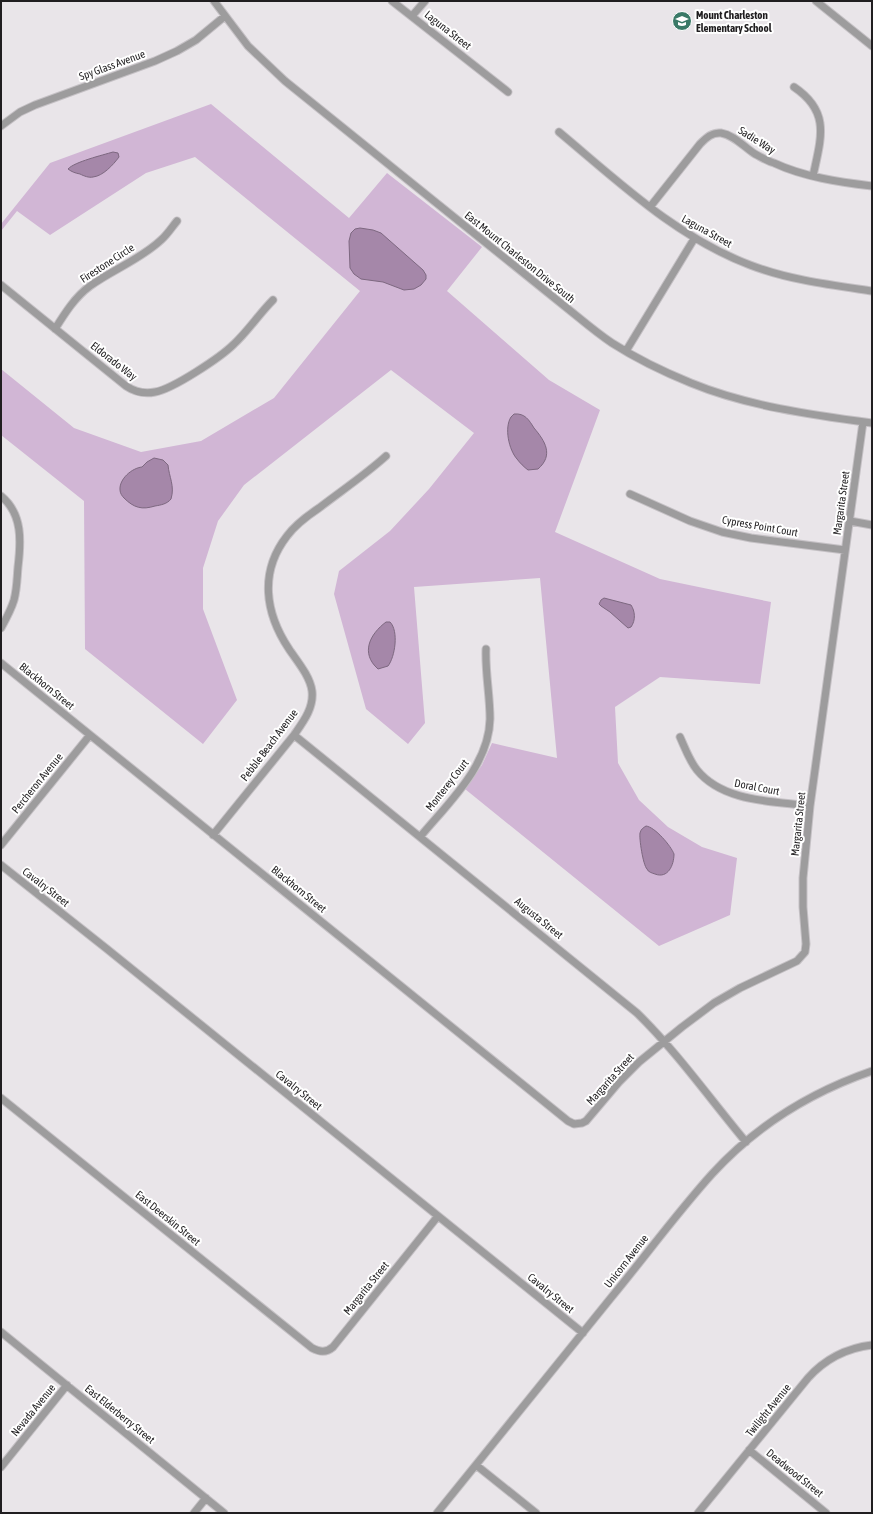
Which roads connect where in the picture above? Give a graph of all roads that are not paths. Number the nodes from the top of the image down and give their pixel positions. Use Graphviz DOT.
graph roads {
  1 [pos="214,1"];
  2 [pos="392,1"];
  3 [pos="425,1"];
  4 [pos="816,1"];
  5 [pos="225,16"];
  6 [pos="412,16"];
  7 [pos="872,46"];
  8 [pos="794,87"];
  9 [pos="508,92"];
  10 [pos="1,126"];
  11 [pos="559,132"];
  12 [pos="813,176"];
  13 [pos="872,186"];
  14 [pos="650,207"];
  15 [pos="177,221"];
  16 [pos="694,238"];
  17 [pos="1,285"];
  18 [pos="872,291"];
  19 [pos="273,300"];
  20 [pos="55,328"];
  21 [pos="626,351"];
  22 [pos="863,422"];
  23 [pos="872,423"];
  24 [pos="386,456"];
  25 [pos="630,494"];
  26 [pos="1,496"];
  27 [pos="850,521"];
  28 [pos="872,525"];
  29 [pos="845,550"];
  30 [pos="1,628"];
  31 [pos="486,649"];
  32 [pos="1,663"];
  33 [pos="90,735"];
  34 [pos="294,735"];
  35 [pos="680,737"];
  36 [pos="810,806"];
  37 [pos="213,835"];
  38 [pos="420,837"];
  39 [pos="1,845"];
  40 [pos="1,865"];
  41 [pos="664,1041"];
  42 [pos="872,1071"];
  43 [pos="1,1098"];
  44 [pos="586,1121"];
  45 [pos="746,1142"];
  46 [pos="438,1216"];
  47 [pos="1,1332"];
  48 [pos="583,1333"];
  49 [pos="872,1344"];
  50 [pos="324,1352"];
  51 [pos="67,1385"];
  52 [pos="749,1450"];
  53 [pos="476,1465"];
  54 [pos="1,1467"];
  55 [pos="206,1498"];
  56 [pos="194,1513"];
  57 [pos="224,1513"];
  58 [pos="437,1513"];
  59 [pos="536,1513"];
  60 [pos="698,1513"];
  61 [pos="826,1513"];
  1 -- 5 [label="street, East Mount Charleston Drive South"];
  2 -- 6 [label="street, Laguna Street"];
  3 -- 6 [label="street"];
  4 -- 7 [label="street"];
  5 -- 10 [label="street, Spy Glass Avenue"];
  5 -- 21 [label="street, East Mount Charleston Drive South"];
  6 -- 9 [label="street, Laguna Street"];
  8 -- 12 [label="street"];
  11 -- 14 [label="street, Laguna Street"];
  12 -- 13 [label="street"];
  12 -- 14 [label="street, Sadie Way"];
  14 -- 16 [label="street, Laguna Street"];
  15 -- 20 [label="street, Firestone Circle"];
  16 -- 18 [label="street, Laguna Street"];
  16 -- 21 [label="street"];
  17 -- 20 [label="street, Eldorado Way"];
  19 -- 20 [label="street, Eldorado Way"];
  21 -- 22 [label="street, East Mount Charleston Drive South"];
  22 -- 23 [label="street, East Mount Charleston Drive South"];
  22 -- 27 [label="street, Margarita Street"];
  24 -- 34 [label="street, Pebble Beach Avenue"];
  25 -- 29 [label="street, Cypress Point Court"];
  26 -- 30 [label="street"];
  27 -- 28 [label="street"];
  27 -- 29 [label="street, Margarita Street"];
  29 -- 36 [label="street, Margarita Street"];
  31 -- 38 [label="street, Monterey Court"];
  32 -- 33 [label="street, Blackhorn Street"];
  33 -- 37 [label="street, Blackhorn Street"];
  33 -- 39 [label="street, Percheron Avenue"];
  34 -- 37 [label="street, Pebble Beach Avenue"];
  34 -- 38 [label="street, Augusta Street"];
  35 -- 36 [label="street, Doral Court"];
  36 -- 41 [label="street, Margarita Street"];
  37 -- 44 [label="street, Blackhorn Street"];
  38 -- 41 [label="street, Augusta Street"];
  40 -- 46 [label="street, Cavalry Street"];
  41 -- 44 [label="street, Margarita Street"];
  41 -- 45 [label="street, Augusta Street"];
  42 -- 45 [label="street, Unicorn Avenue"];
  43 -- 50 [label="street, East Deerskin Street"];
  45 -- 48 [label="street, Unicorn Avenue"];
  46 -- 48 [label="street, Cavalry Street"];
  46 -- 50 [label="street, Margarita Street"];
  47 -- 51 [label="street, East Elderberry Street"];
  48 -- 53 [label="street, Unicorn Avenue"];
  49 -- 52 [label="street, Twilight Avenue"];
  51 -- 54 [label="street, Nevada Avenue"];
  51 -- 55 [label="street, East Elderberry Street"];
  52 -- 60 [label="street, Twilight Avenue"];
  52 -- 61 [label="street, Deadwood Street"];
  53 -- 58 [label="street, Unicorn Avenue"];
  53 -- 59 [label="street"];
  55 -- 56 [label="street"];
  55 -- 57 [label="street, East Elderberry Street"];
}
